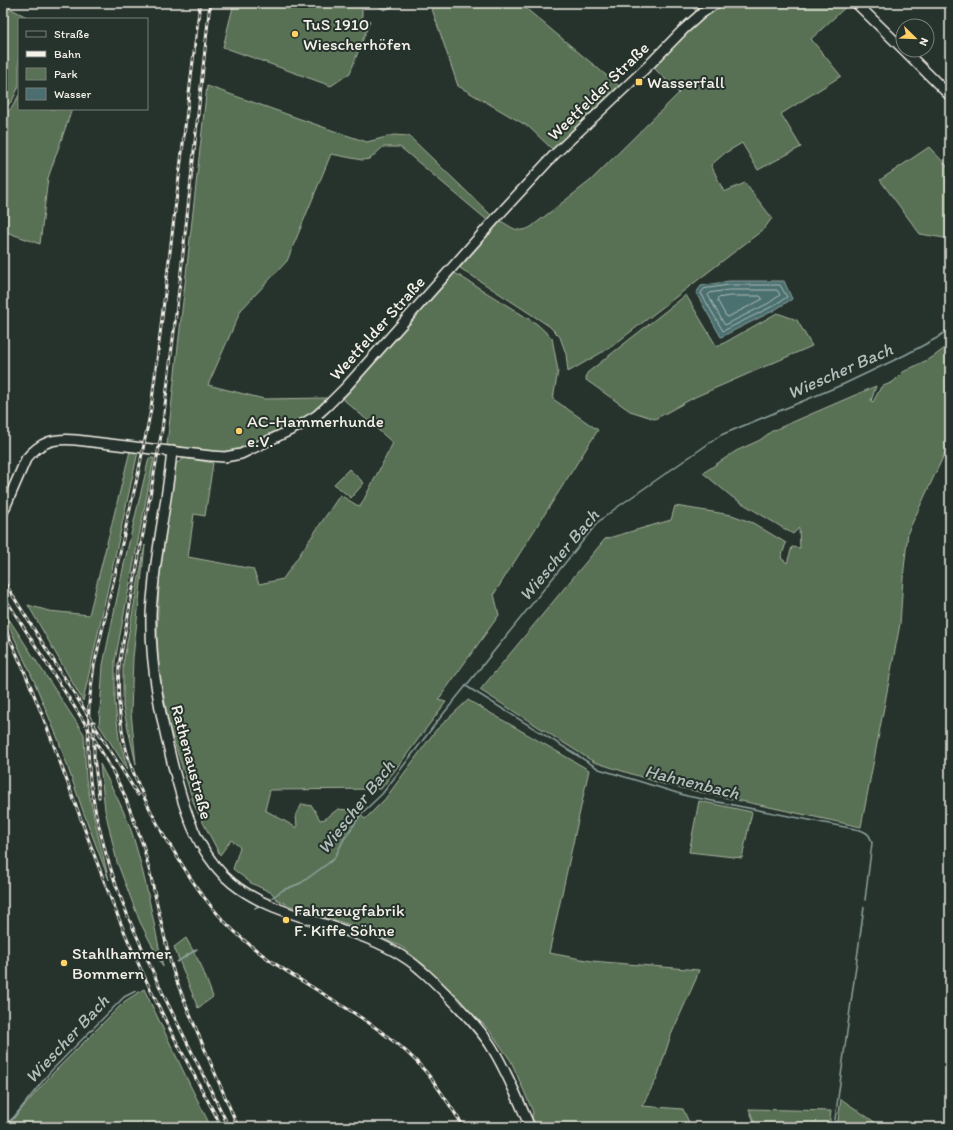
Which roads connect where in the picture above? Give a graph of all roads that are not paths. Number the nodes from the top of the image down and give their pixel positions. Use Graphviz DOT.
graph roads {
  1 [pos="716,3"];
  2 [pos="856,3"];
  3 [pos="895,42"];
  4 [pos="911,58"];
  5 [pos="950,96"];
  6 [pos="172,451"];
  7 [pos="3,512"];
  8 [pos="530,1127"];
  1 -- 6 [label="street, Weetfelder Straße"];
  2 -- 3 [label="street"];
  4 -- 5 [label="street"];
  6 -- 7 [label="street, Weetfelder Straße"];
  6 -- 8 [label="street, Rathenaustraße"];
}
